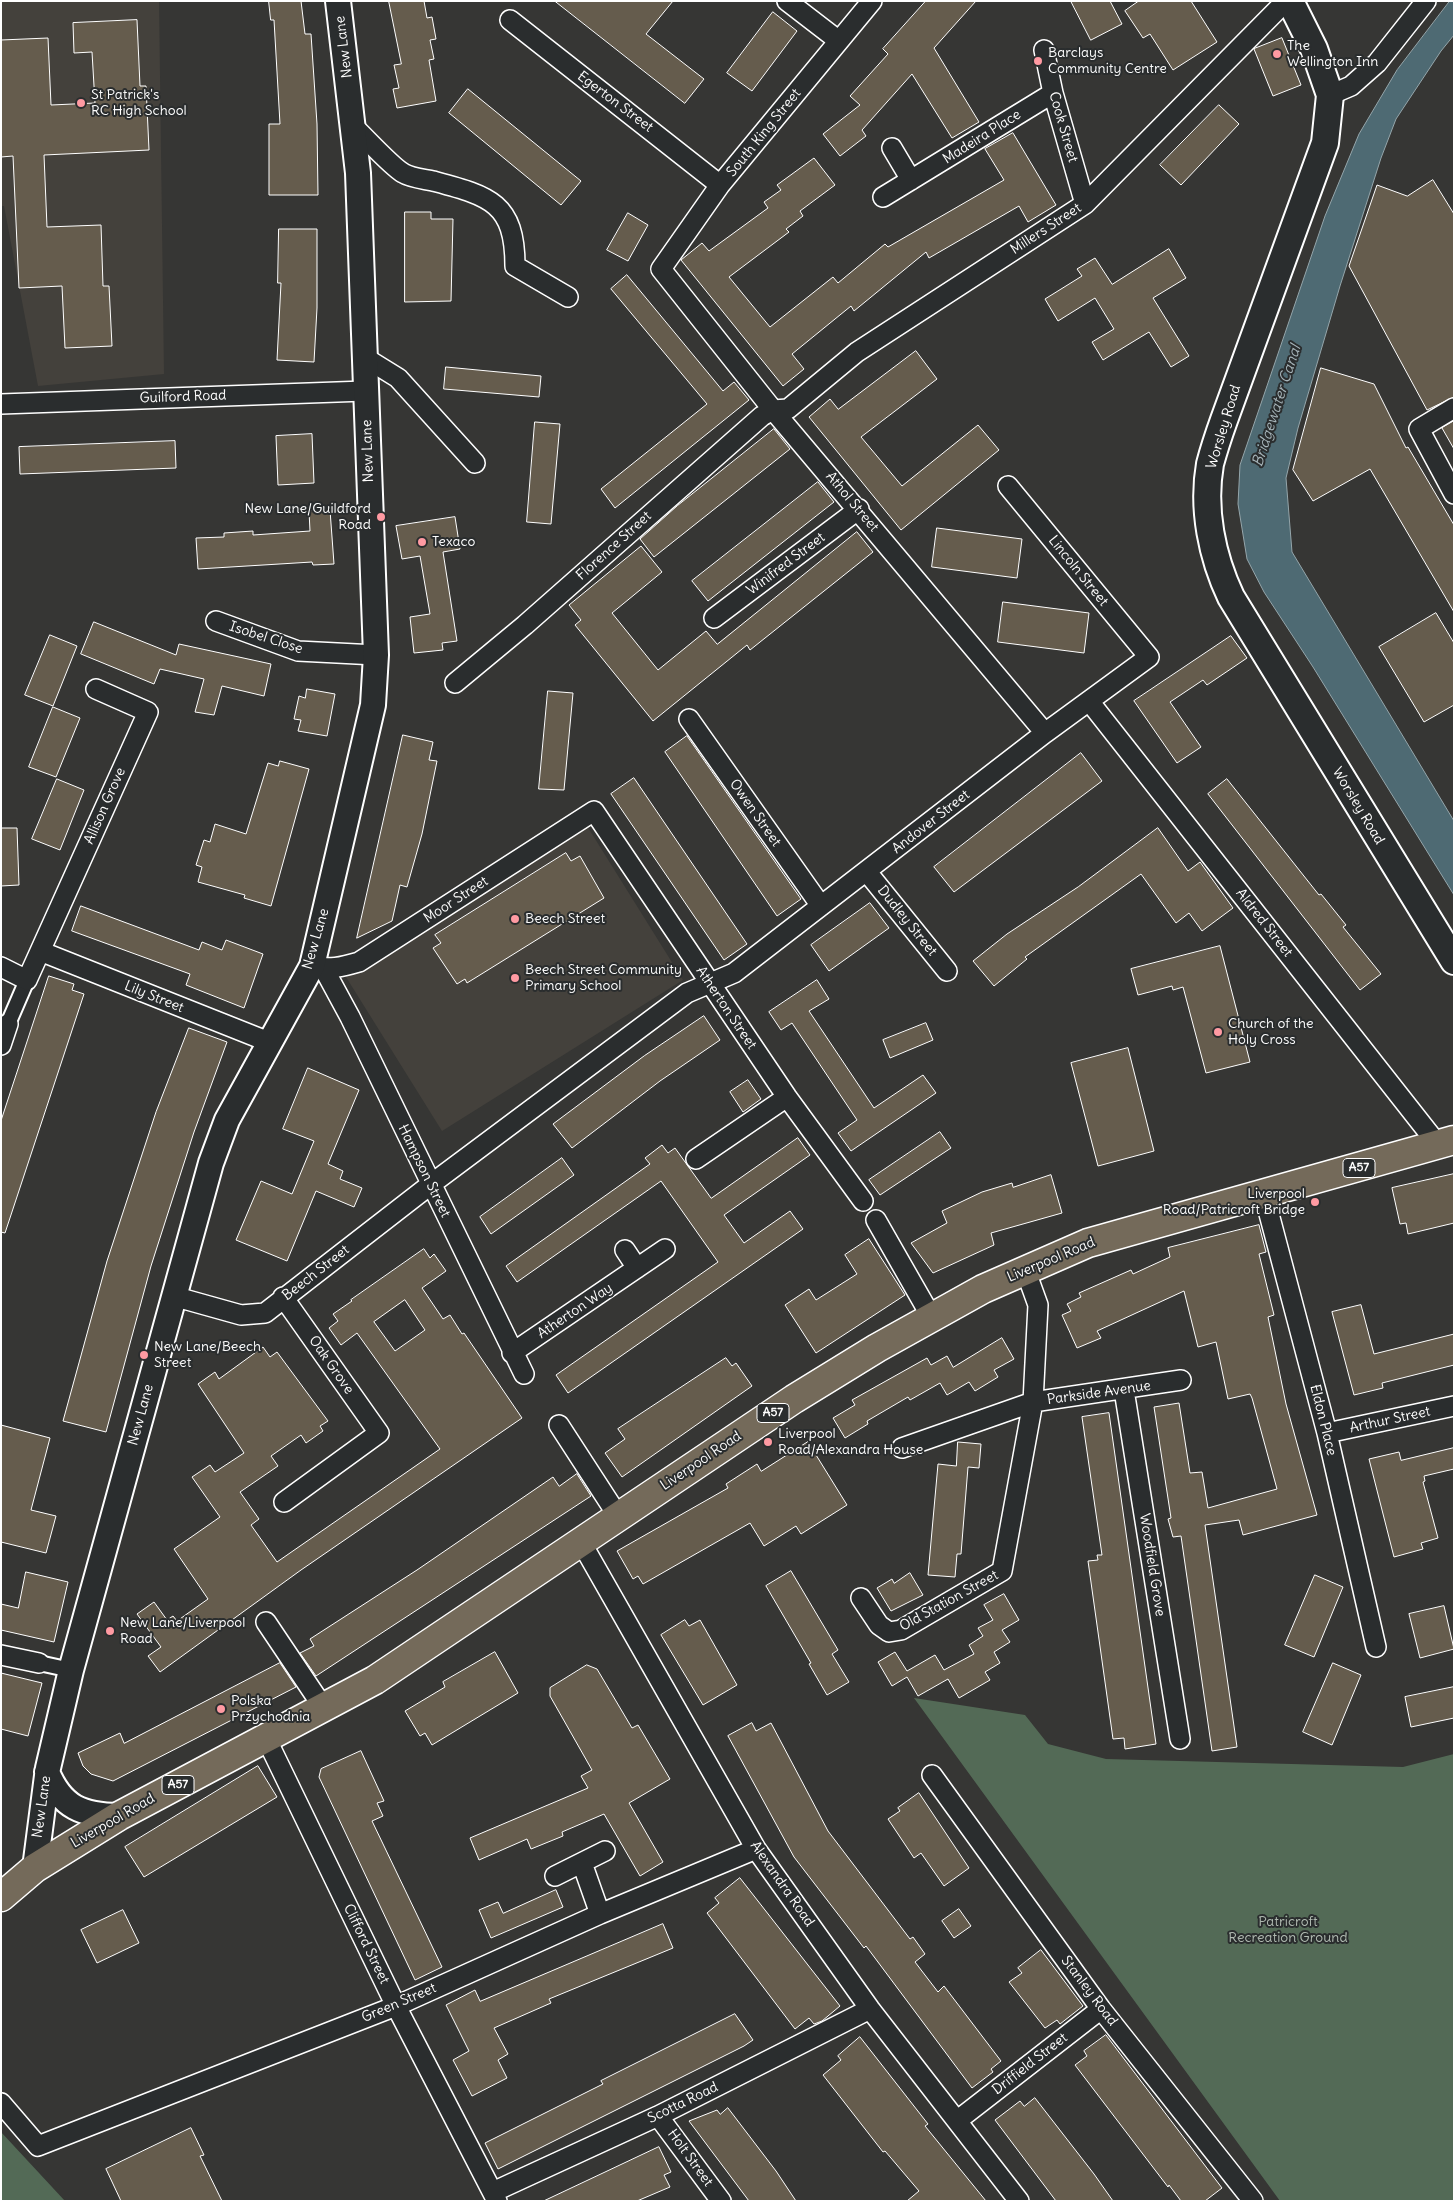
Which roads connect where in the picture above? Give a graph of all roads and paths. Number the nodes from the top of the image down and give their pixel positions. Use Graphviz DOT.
graph roads {
  1 [pos="338,1"];
  2 [pos="788,1"];
  3 [pos="872,1"];
  4 [pos="1286,1"];
  5 [pos="1290,1"];
  6 [pos="1426,1"];
  7 [pos="510,20"];
  8 [pos="839,41"];
  9 [pos="1044,50"];
  10 [pos="1053,93"];
  11 [pos="1330,95"];
  12 [pos="353,126"];
  13 [pos="892,148"];
  14 [pos="911,180"];
  15 [pos="720,185"];
  16 [pos="883,197"];
  17 [pos="1085,204"];
  18 [pos="661,269"];
  19 [pos="568,297"];
  20 [pos="364,357"];
  21 [pos="365,391"];
  22 [pos="1,404"];
  23 [pos="1454,408"];
  24 [pos="773,410"];
  25 [pos="475,463"];
  26 [pos="1008,486"];
  27 [pos="1454,494"];
  28 [pos="858,509"];
  29 [pos="714,618"];
  30 [pos="216,621"];
  31 [pos="376,655"];
  32 [pos="1148,656"];
  33 [pos="456,683"];
  34 [pos="96,689"];
  35 [pos="1089,700"];
  36 [pos="690,720"];
  37 [pos="1045,733"];
  38 [pos="594,811"];
  39 [pos="867,872"];
  40 [pos="821,906"];
  41 [pos="40,951"];
  42 [pos="1454,961"];
  43 [pos="1,967"];
  44 [pos="318,967"];
  45 [pos="947,971"];
  46 [pos="27,980"];
  47 [pos="710,983"];
  48 [pos="8,1024"];
  49 [pos="269,1042"];
  50 [pos="1,1045"];
  51 [pos="786,1097"];
  52 [pos="1446,1143"];
  53 [pos="696,1159"];
  54 [pos="430,1184"];
  55 [pos="1264,1194"];
  56 [pos="863,1202"];
  57 [pos="876,1220"];
  58 [pos="665,1249"];
  59 [pos="625,1250"];
  60 [pos="637,1268"];
  61 [pos="1025,1269"];
  62 [pos="173,1296"];
  63 [pos="284,1297"];
  64 [pos="932,1318"];
  65 [pos="512,1353"];
  66 [pos="524,1374"];
  67 [pos="1181,1380"];
  68 [pos="1124,1390"];
  69 [pos="1033,1402"];
  70 [pos="1454,1406"];
  71 [pos="559,1425"];
  72 [pos="1327,1433"];
  73 [pos="902,1448"];
  74 [pos="284,1502"];
  75 [pos="618,1516"];
  76 [pos="581,1542"];
  77 [pos="861,1598"];
  78 [pos="266,1622"];
  79 [pos="1376,1647"];
  80 [pos="1,1655"];
  81 [pos="40,1663"];
  82 [pos="71,1670"];
  83 [pos="323,1707"];
  84 [pos="266,1738"];
  85 [pos="1180,1739"];
  86 [pos="47,1772"];
  87 [pos="932,1774"];
  88 [pos="119,1816"];
  89 [pos="756,1849"];
  90 [pos="605,1851"];
  91 [pos="582,1863"];
  92 [pos="34,1868"];
  93 [pos="555,1876"];
  94 [pos="1,1897"];
  95 [pos="600,1914"];
  96 [pos="396,2006"];
  97 [pos="870,2009"];
  98 [pos="1101,2009"];
  99 [pos="1,2103"];
  100 [pos="658,2116"];
  101 [pos="958,2120"];
  102 [pos="495,2196"];
  103 [pos="721,2201"];
  104 [pos="1019,2201"];
  105 [pos="1253,2201"];
  1 -- 12 [label="street, New Lane"];
  2 -- 8 [label="street"];
  3 -- 8 [label="street, South King Street"];
  4 -- 17 [label="street, Millers Street"];
  5 -- 11 [label="main road, Worsley Road"];
  6 -- 11 [label="street"];
  7 -- 15 [label="street, Egerton Street"];
  8 -- 15 [label="street, South King Street"];
  9 -- 10 [label="street, Cook Street"];
  10 -- 14 [label="street, Madeira Place"];
  10 -- 17 [label="street, Cook Street"];
  11 -- 42 [label="main road, Worsley Road"];
  12 -- 19 [label="street"];
  12 -- 20 [label="street, New Lane"];
  13 -- 14 [label="street"];
  14 -- 16 [label="street, Madeira Place"];
  15 -- 18 [label="street, South King Street"];
  17 -- 24 [label="street, Millers Street"];
  18 -- 24 [label="street, Athol Street"];
  20 -- 21 [label="street, New Lane"];
  20 -- 25 [label="street"];
  21 -- 22 [label="street, Guilford Road"];
  21 -- 31 [label="street, New Lane"];
  23 -- 27 [label="street"];
  24 -- 28 [label="street, Athol Street"];
  24 -- 33 [label="street, Florence Street"];
  26 -- 32 [label="street, Lincoln Street"];
  28 -- 29 [label="street, Winifred Street"];
  28 -- 37 [label="street, Athol Street"];
  30 -- 31 [label="street, Isobel Close"];
  31 -- 44 [label="street, New Lane"];
  32 -- 35 [label="street, Andover Street"];
  34 -- 41 [label="street, Allison Grove"];
  35 -- 37 [label="street, Andover Street"];
  35 -- 52 [label="street, Aldred Street"];
  36 -- 40 [label="street, Owen Street"];
  37 -- 39 [label="street, Andover Street"];
  38 -- 44 [label="street, Moor Street"];
  38 -- 47 [label="street, Atherton Street"];
  39 -- 40 [label="street, Andover Street"];
  39 -- 45 [label="street, Dudley Street"];
  40 -- 47 [label="street, Andover Street"];
  41 -- 46 [label="street"];
  41 -- 49 [label="street, Lily Street"];
  43 -- 46 [label="street"];
  44 -- 49 [label="street, New Lane"];
  44 -- 54 [label="street, Hampson Street"];
  46 -- 48 [label="street"];
  47 -- 51 [label="street, Atherton Street"];
  47 -- 54 [label="street, Beech Street"];
  48 -- 50 [label="street"];
  49 -- 62 [label="street, New Lane"];
  51 -- 53 [label="street"];
  51 -- 56 [label="street, Atherton Street"];
  52 -- 55 [label="main road, Liverpool Road / A57"];
  54 -- 63 [label="street, Beech Street"];
  54 -- 65 [label="street, Hampson Street"];
  55 -- 61 [label="main road, Liverpool Road / A57"];
  55 -- 72 [label="street, Eldon Place"];
  57 -- 64 [label="street"];
  58 -- 60 [label="street, Atherton Way"];
  59 -- 60 [label="street"];
  60 -- 65 [label="street, Atherton Way"];
  61 -- 64 [label="main road, Liverpool Road / A57"];
  61 -- 69 [label="street, Parkside Avenue"];
  62 -- 63 [label="street, Beech Street"];
  62 -- 82 [label="street, New Lane"];
  63 -- 74 [label="street, Oak Grove"];
  64 -- 75 [label="main road, Liverpool Road / A57"];
  65 -- 66 [label="street, Hampson Street"];
  67 -- 68 [label="street, Parkside Avenue"];
  68 -- 69 [label="street, Parkside Avenue"];
  68 -- 85 [label="street, Woodfield Grove"];
  69 -- 73 [label="street"];
  69 -- 77 [label="street, Old Station Street"];
  70 -- 72 [label="street, Arthur Street"];
  71 -- 75 [label="street"];
  72 -- 79 [label="street, Eldon Place"];
  75 -- 76 [label="main road, Liverpool Road / A57"];
  76 -- 83 [label="main road, Liverpool Road / A57"];
  76 -- 89 [label="street, Alexandra Road"];
  78 -- 83 [label="street"];
  80 -- 81 [label="street"];
  81 -- 82 [label="street"];
  82 -- 86 [label="street, New Lane"];
  83 -- 84 [label="main road, Liverpool Road / A57"];
  84 -- 88 [label="main road, Liverpool Road / A57"];
  84 -- 96 [label="street, Clifford Street"];
  86 -- 88 [label="street"];
  86 -- 92 [label="street, New Lane"];
  87 -- 98 [label="street, Stanley Road"];
  88 -- 92 [label="main road, Liverpool Road / A57"];
  89 -- 95 [label="street, Green Street"];
  89 -- 97 [label="street, Alexandra Road"];
  90 -- 91 [label="street"];
  91 -- 93 [label="street"];
  91 -- 95 [label="street"];
  92 -- 94 [label="main road, Liverpool Road / A57"];
  95 -- 96 [label="street, Green Street"];
  96 -- 99 [label="street, Green Street"];
  96 -- 102 [label="street, Clifford Street"];
  97 -- 100 [label="street, Scotta Road"];
  97 -- 101 [label="street, Alexandra Road"];
  98 -- 101 [label="street, Driffield Street"];
  98 -- 105 [label="street, Stanley Road"];
  100 -- 102 [label="street, Scotta Road"];
  100 -- 103 [label="street, Holt Street"];
  101 -- 104 [label="street, Alexandra Road"];
}
